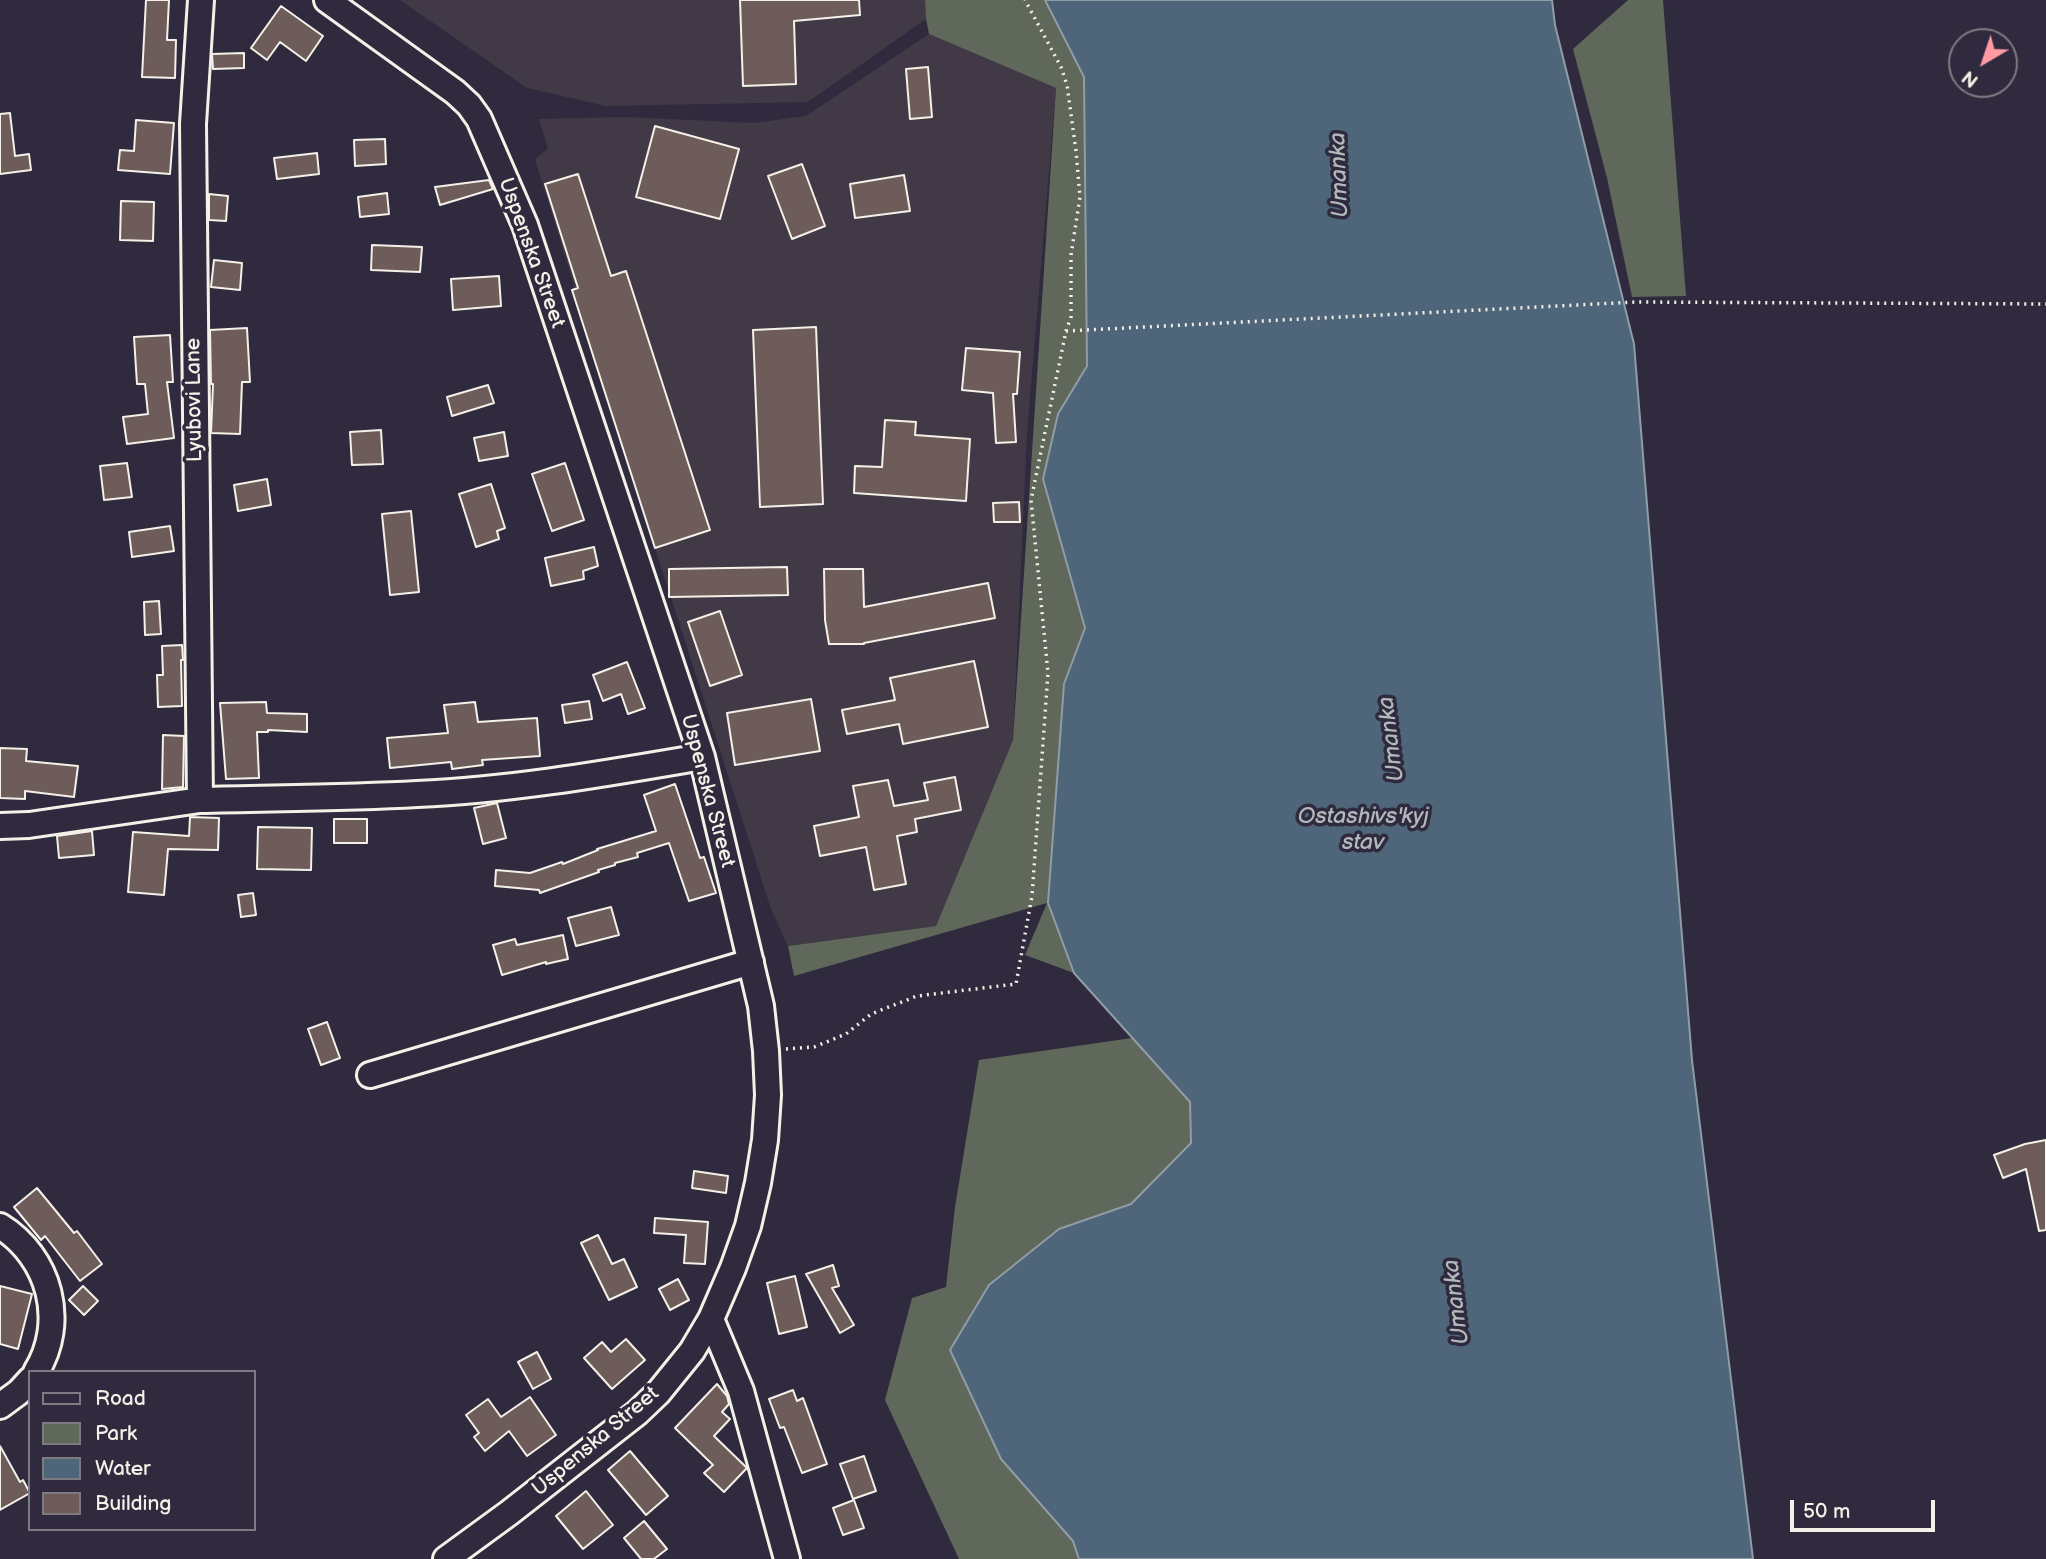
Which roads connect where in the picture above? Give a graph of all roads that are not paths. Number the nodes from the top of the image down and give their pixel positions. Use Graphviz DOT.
graph roads {
  1 [pos="201,0"];
  2 [pos="327,0"];
  3 [pos="702,757"];
  4 [pos="200,800"];
  5 [pos="0,826"];
  6 [pos="751,962"];
  7 [pos="370,1075"];
  8 [pos="0,1226"];
  9 [pos="711,1319"];
  10 [pos="37,1370"];
  11 [pos="28,1382"];
  12 [pos="0,1406"];
  13 [pos="446,1559"];
  14 [pos="787,1559"];
  1 -- 4 [label="street, Lyubovi Lane"];
  2 -- 3 [label="street, Uspenska Street"];
  3 -- 4 [label="street"];
  3 -- 6 [label="street, Uspenska Street"];
  4 -- 5 [label="street"];
  6 -- 7 [label="street"];
  6 -- 9 [label="street, Uspenska Street"];
  8 -- 10 [label="street"];
  9 -- 13 [label="street, Uspenska Street"];
  9 -- 14 [label="street"];
  11 -- 12 [label="street"];
}
